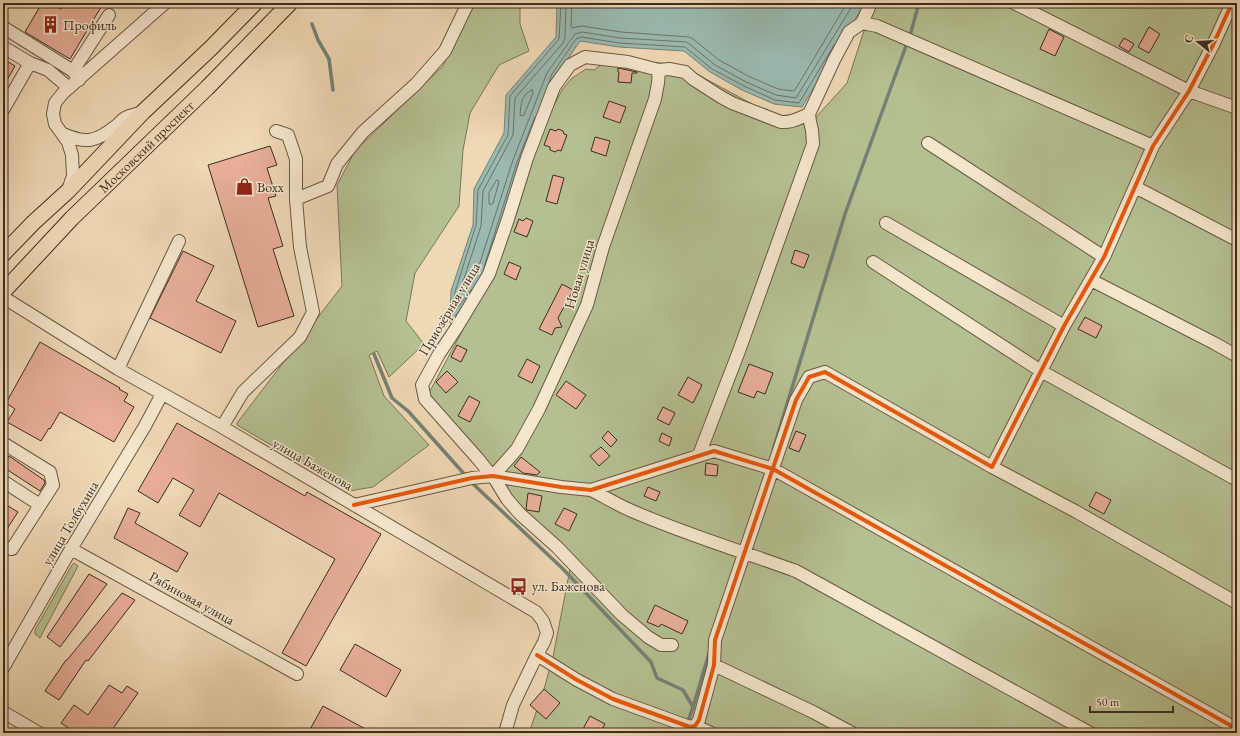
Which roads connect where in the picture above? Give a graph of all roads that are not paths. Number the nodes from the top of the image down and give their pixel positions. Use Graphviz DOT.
graph roads {
  1 [pos="165,3"];
  2 [pos="255,3"];
  3 [pos="290,3"];
  4 [pos="468,3"];
  5 [pos="871,3"];
  6 [pos="1014,3"];
  7 [pos="1232,3"];
  8 [pos="109,15"];
  9 [pos="862,23"];
  10 [pos="3,27"];
  11 [pos="3,47"];
  12 [pos="30,64"];
  13 [pos="659,70"];
  14 [pos="76,75"];
  15 [pos="66,91"];
  16 [pos="1189,91"];
  17 [pos="1237,108"];
  18 [pos="3,110"];
  19 [pos="144,112"];
  20 [pos="810,114"];
  21 [pos="276,131"];
  22 [pos="63,134"];
  23 [pos="928,143"];
  24 [pos="1153,146"];
  25 [pos="1135,187"];
  26 [pos="68,191"];
  27 [pos="296,199"];
  28 [pos="56,202"];
  29 [pos="72,218"];
  30 [pos="34,222"];
  31 [pos="886,223"];
  32 [pos="52,239"];
  33 [pos="1237,240"];
  34 [pos="179,241"];
  35 [pos="3,254"];
  36 [pos="1104,257"];
  37 [pos="872,262"];
  38 [pos="1091,280"];
  39 [pos="3,292"];
  40 [pos="3,297"];
  41 [pos="1064,326"];
  42 [pos="1237,356"];
  43 [pos="118,369"];
  44 [pos="1041,371"];
  45 [pos="162,394"];
  46 [pos="222,428"];
  47 [pos="3,443"];
  48 [pos="699,455"];
  49 [pos="992,467"];
  50 [pos="773,469"];
  51 [pos="493,476"];
  52 [pos="1237,480"];
  53 [pos="3,481"];
  54 [pos="592,490"];
  55 [pos="40,505"];
  56 [pos="354,505"];
  57 [pos="3,548"];
  58 [pos="71,549"];
  59 [pos="745,553"];
  60 [pos="1237,603"];
  61 [pos="672,645"];
  62 [pos="537,655"];
  63 [pos="714,665"];
  64 [pos="3,668"];
  65 [pos="297,674"];
  66 [pos="3,712"];
  67 [pos="696,726"];
  68 [pos="1237,729"];
  69 [pos="39,733"];
  70 [pos="504,733"];
  71 [pos="711,733"];
  72 [pos="852,733"];
  73 [pos="1090,733"];
  1 -- 14 [label="street"];
  2 -- 19 [label="main road, Московский проспект"];
  3 -- 29 [label="main road, Московский проспект"];
  4 -- 27 [label="street"];
  5 -- 9 [label="street"];
  6 -- 16 [label="street"];
  7 -- 16 [label="street"];
  8 -- 14 [label="street"];
  9 -- 20 [label="street"];
  9 -- 24 [label="street"];
  10 -- 14 [label="street"];
  11 -- 12 [label="street"];
  12 -- 15 [label="street"];
  12 -- 18 [label="street"];
  13 -- 20 [label="street"];
  13 -- 51 [label="street, Новая улица"];
  13 -- 51 [label="street, Приозёрная улица"];
  14 -- 15 [label="street"];
  15 -- 22 [label="street"];
  16 -- 17 [label="street"];
  16 -- 24 [label="street"];
  19 -- 22 [label="street"];
  19 -- 26 [label="main road, Московский проспект"];
  20 -- 48 [label="street"];
  21 -- 27 [label="street"];
  22 -- 26 [label="street"];
  23 -- 36 [label="street"];
  24 -- 25 [label="street"];
  25 -- 33 [label="street"];
  25 -- 36 [label="street"];
  26 -- 28 [label="main road, Московский проспект"];
  27 -- 46 [label="street"];
  28 -- 29 [label="main road"];
  28 -- 30 [label="main road, Московский проспект"];
  29 -- 32 [label="main road, Московский проспект"];
  30 -- 32 [label="main road"];
  30 -- 35 [label="main road, Московский проспект"];
  31 -- 41 [label="street"];
  32 -- 39 [label="main road, Московский проспект"];
  34 -- 43 [label="street"];
  36 -- 38 [label="street"];
  37 -- 44 [label="street"];
  38 -- 41 [label="street"];
  38 -- 42 [label="street"];
  40 -- 43 [label="street, улица Баженова"];
  41 -- 44 [label="street"];
  43 -- 45 [label="street, улица Баженова"];
  44 -- 49 [label="street"];
  44 -- 52 [label="street"];
  45 -- 46 [label="street, улица Баженова"];
  45 -- 58 [label="street, улица Толбухина"];
  46 -- 56 [label="street, улица Баженова"];
  47 -- 55 [label="street"];
  48 -- 50 [label="street"];
  48 -- 54 [label="street"];
  49 -- 50 [label="street"];
  49 -- 60 [label="street"];
  50 -- 59 [label="street"];
  50 -- 68 [label="street"];
  51 -- 54 [label="street"];
  51 -- 56 [label="street"];
  51 -- 61 [label="street, Приозёрная улица"];
  53 -- 55 [label="street"];
  54 -- 59 [label="street"];
  55 -- 57 [label="street"];
  56 -- 62 [label="street, улица Баженова"];
  58 -- 64 [label="street, улица Толбухина"];
  58 -- 65 [label="street, Рябиновая улица"];
  59 -- 63 [label="street"];
  59 -- 73 [label="street"];
  62 -- 67 [label="street"];
  62 -- 70 [label="street, улица Баженова"];
  63 -- 67 [label="street"];
  63 -- 72 [label="street"];
  66 -- 69 [label="street"];
  67 -- 71 [label="street"];
}
